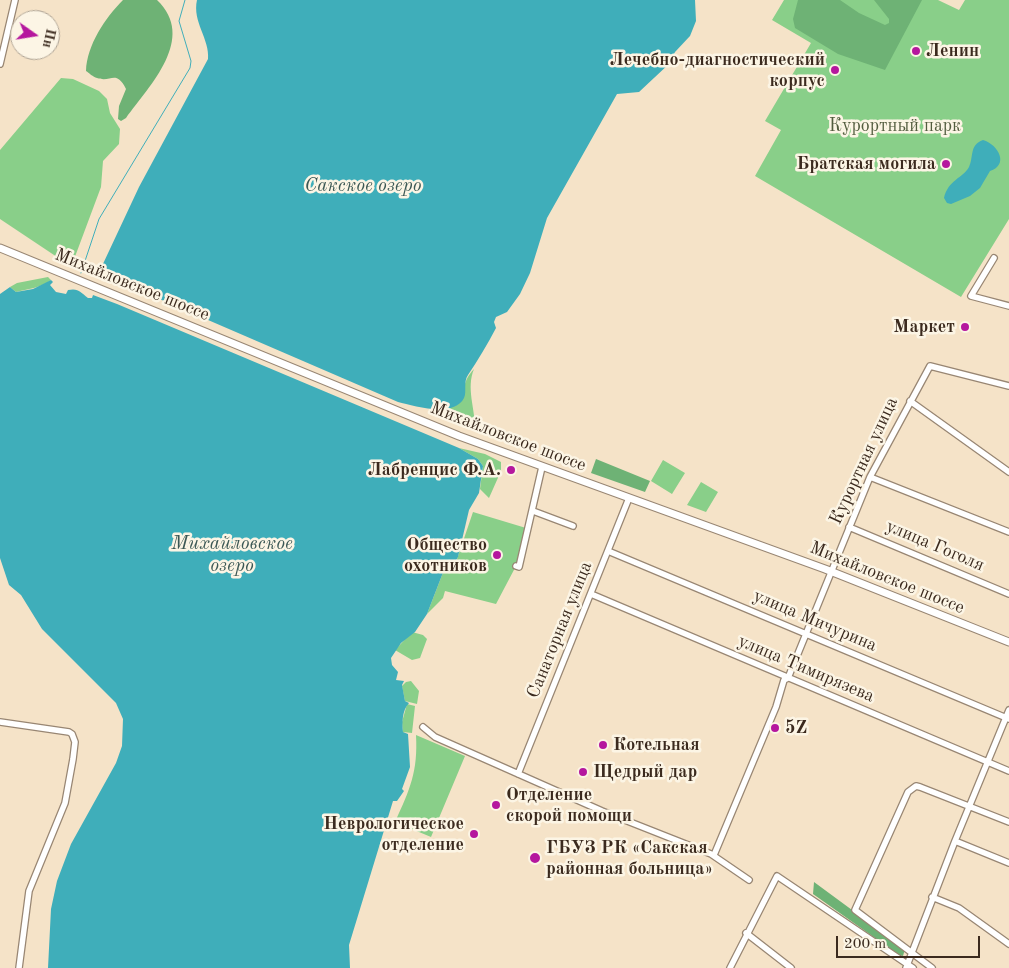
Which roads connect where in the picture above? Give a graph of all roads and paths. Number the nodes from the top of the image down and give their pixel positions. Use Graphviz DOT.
graph roads {
  1 [pos="14,0"];
  2 [pos="0,64"];
  3 [pos="0,248"];
  4 [pos="994,258"];
  5 [pos="1009,306"];
  6 [pos="1009,386"];
  7 [pos="910,400"];
  8 [pos="542,467"];
  9 [pos="1009,472"];
  10 [pos="870,477"];
  11 [pos="629,498"];
  12 [pos="533,512"];
  13 [pos="573,526"];
  14 [pos="849,527"];
  15 [pos="1009,532"];
  16 [pos="608,551"];
  17 [pos="516,566"];
  18 [pos="832,572"];
  19 [pos="591,594"];
  20 [pos="1009,594"];
  21 [pos="807,634"];
  22 [pos="1009,642"];
  23 [pos="788,678"];
  24 [pos="1009,710"];
  25 [pos="1007,719"];
  26 [pos="0,722"];
  27 [pos="423,726"];
  28 [pos="987,762"];
  29 [pos="1009,771"];
  30 [pos="518,774"];
  31 [pos="969,805"];
  32 [pos="1009,822"];
  33 [pos="955,841"];
  34 [pos="715,856"];
  35 [pos="1009,863"];
  36 [pos="748,880"];
  37 [pos="932,897"];
  38 [pos="746,933"];
  39 [pos="1009,944"];
  40 [pos="912,953"];
  41 [pos="909,967"];
  42 [pos="19,968"];
  43 [pos="730,968"];
  44 [pos="792,968"];
  45 [pos="932,968"];
  1 -- 2 [label="street"];
  3 -- 8 [label="main road, Михайловское шоссе"];
  4 -- 5 [label="street"];
  6 -- 7 [label="street, Курортная улица"];
  7 -- 9 [label="street"];
  7 -- 10 [label="street, Курортная улица"];
  8 -- 11 [label="main road, Михайловское шоссе"];
  8 -- 12 [label="street"];
  10 -- 14 [label="street, Курортная улица"];
  10 -- 15 [label="street"];
  11 -- 16 [label="street, Санаторная улица"];
  11 -- 18 [label="main road, Михайловское шоссе"];
  12 -- 13 [label="street"];
  12 -- 17 [label="street"];
  14 -- 18 [label="street, Курортная улица"];
  14 -- 20 [label="street, улица Гоголя"];
  16 -- 19 [label="street, Санаторная улица"];
  16 -- 21 [label="street, улица Мичурина"];
  18 -- 21 [label="street, Курортная улица"];
  18 -- 22 [label="main road, Михайловское шоссе"];
  19 -- 23 [label="street, улица Тимирязева"];
  19 -- 30 [label="street, Санаторная улица"];
  21 -- 23 [label="street, Курортная улица"];
  21 -- 25 [label="street, улица Мичурина"];
  23 -- 28 [label="street, улица Тимирязева"];
  23 -- 34 [label="street, Курортная улица"];
  24 -- 25 [label="street"];
  25 -- 28 [label="street"];
  26 -- 42 [label="street"];
  27 -- 30 [label="street"];
  28 -- 29 [label="street, улица Тимирязева"];
  28 -- 31 [label="street"];
  30 -- 34 [label="street"];
  31 -- 32 [label="street"];
  31 -- 33 [label="street"];
  31 -- 40 [label="street"];
  33 -- 35 [label="street"];
  33 -- 37 [label="street"];
  34 -- 36 [label="street"];
  37 -- 39 [label="street"];
  37 -- 40 [label="street"];
  38 -- 41 [label="street"];
  38 -- 43 [label="street"];
  38 -- 44 [label="street"];
  40 -- 41 [label="street"];
  40 -- 45 [label="street"];
}
